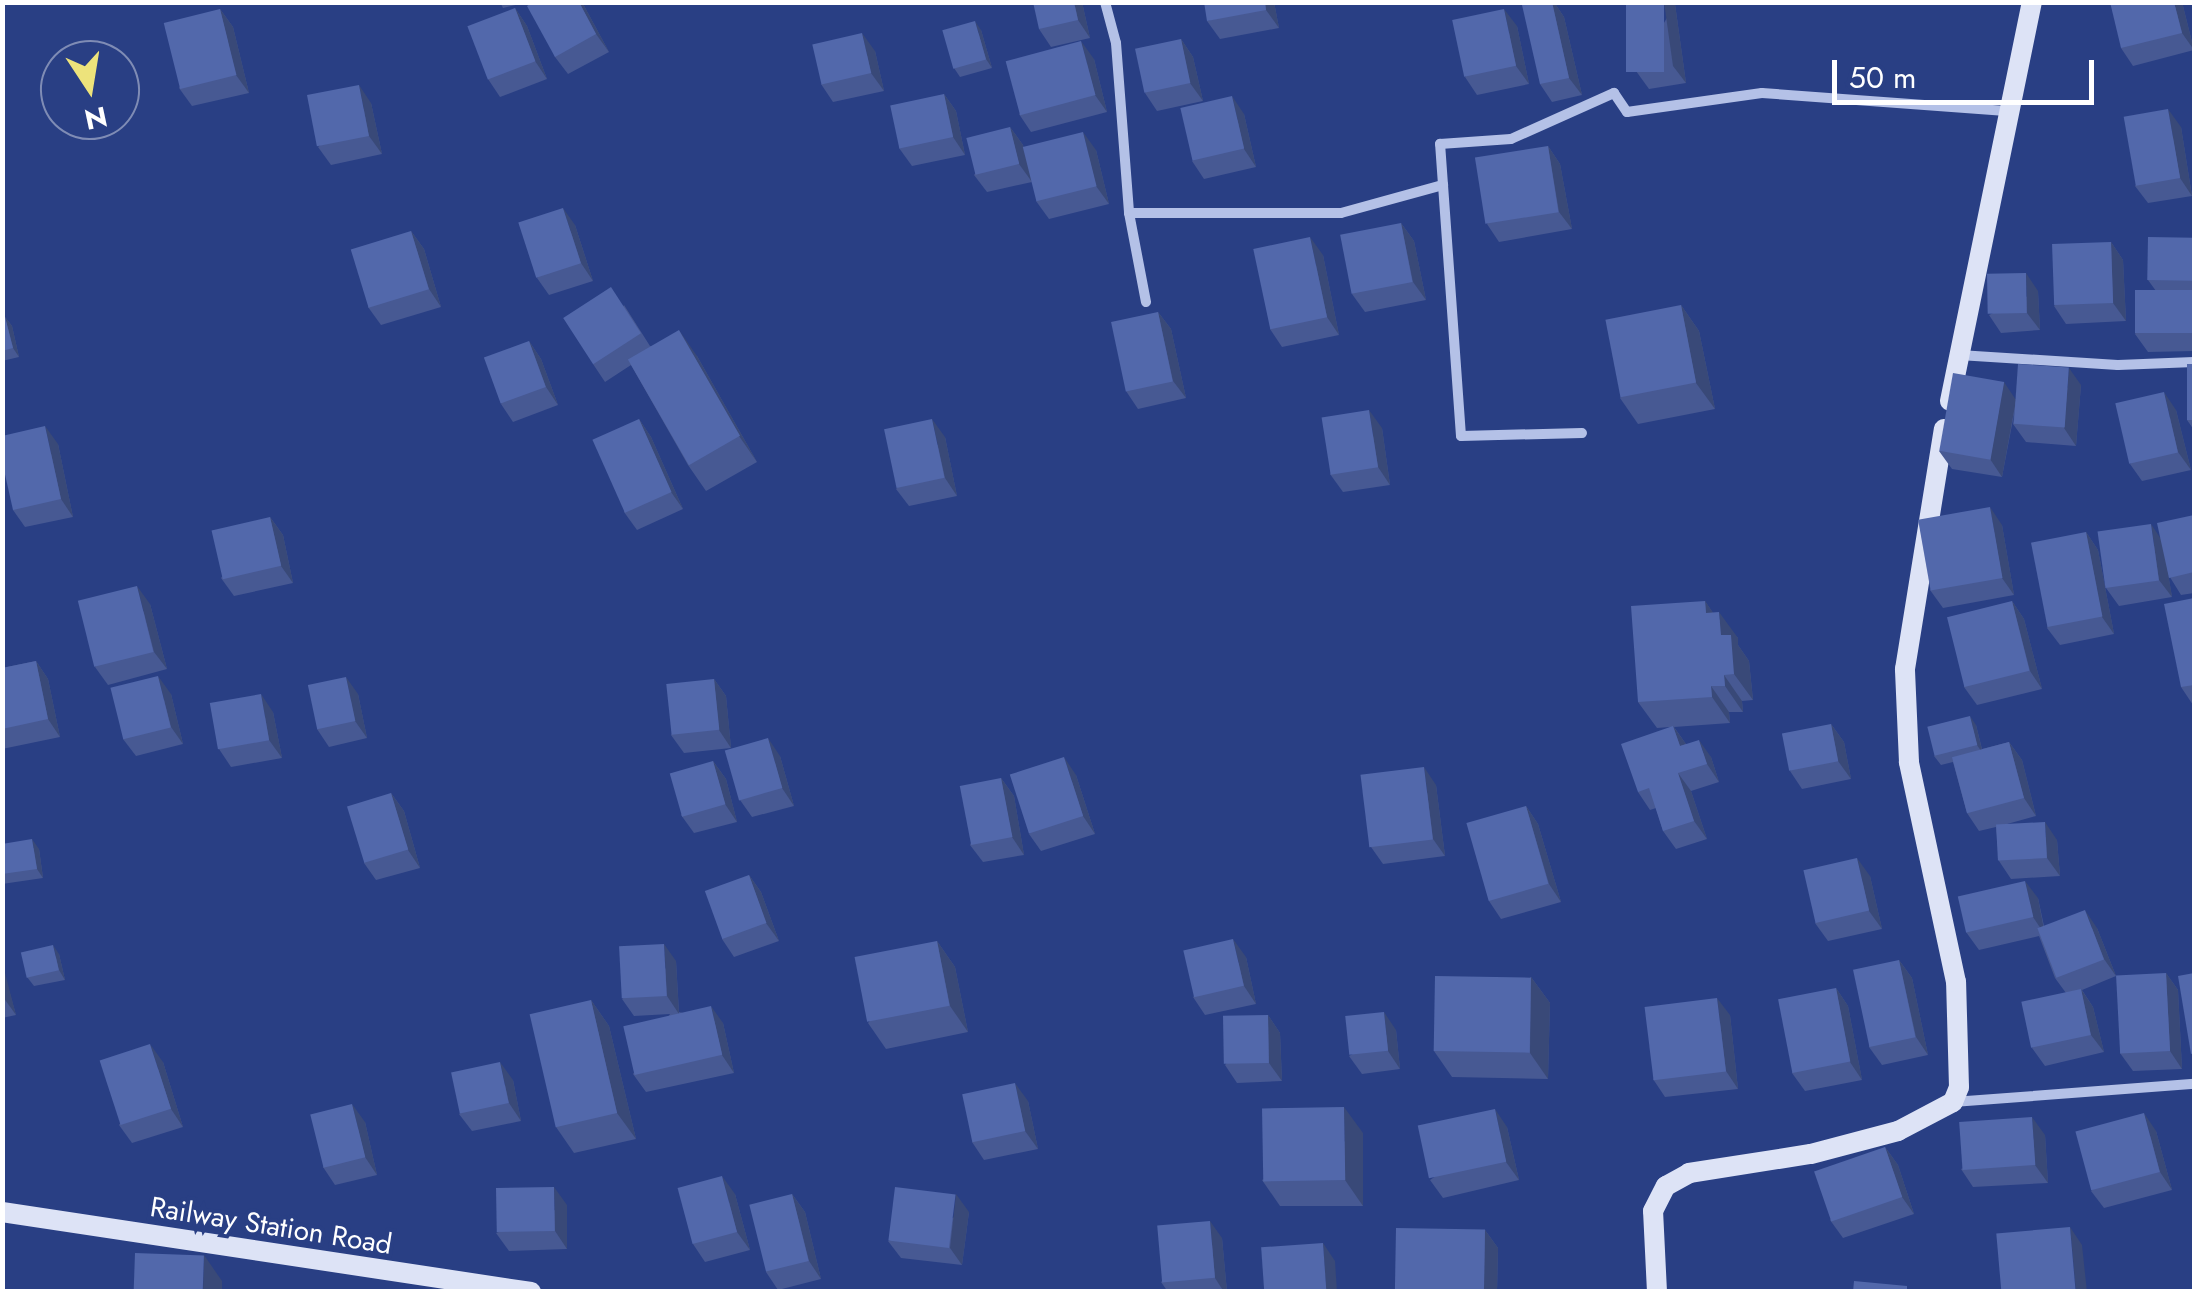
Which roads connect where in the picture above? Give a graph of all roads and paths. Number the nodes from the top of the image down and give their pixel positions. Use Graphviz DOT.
graph roads {
  1 [pos="1105,2"];
  2 [pos="2032,2"];
  3 [pos="2009,111"];
  4 [pos="1443,185"];
  5 [pos="1129,213"];
  6 [pos="1146,302"];
  7 [pos="1958,355"];
  8 [pos="2194,362"];
  9 [pos="1582,433"];
  10 [pos="2194,1084"];
  11 [pos="1953,1102"];
  12 [pos="2,1212"];
  13 [pos="427,1284"];
  14 [pos="531,1292"];
  15 [pos="1657,1292"];
  1 -- 5 [label="street"];
  2 -- 3 [label="street"];
  3 -- 4 [label="street"];
  3 -- 7 [label="street"];
  4 -- 5 [label="street"];
  4 -- 9 [label="street"];
  5 -- 6 [label="street"];
  7 -- 8 [label="street"];
  7 -- 11 [label="street"];
  10 -- 11 [label="street"];
  11 -- 15 [label="street"];
  12 -- 13 [label="street, Railway Station Road"];
  13 -- 14 [label="street, Railway Station Road"];
}
